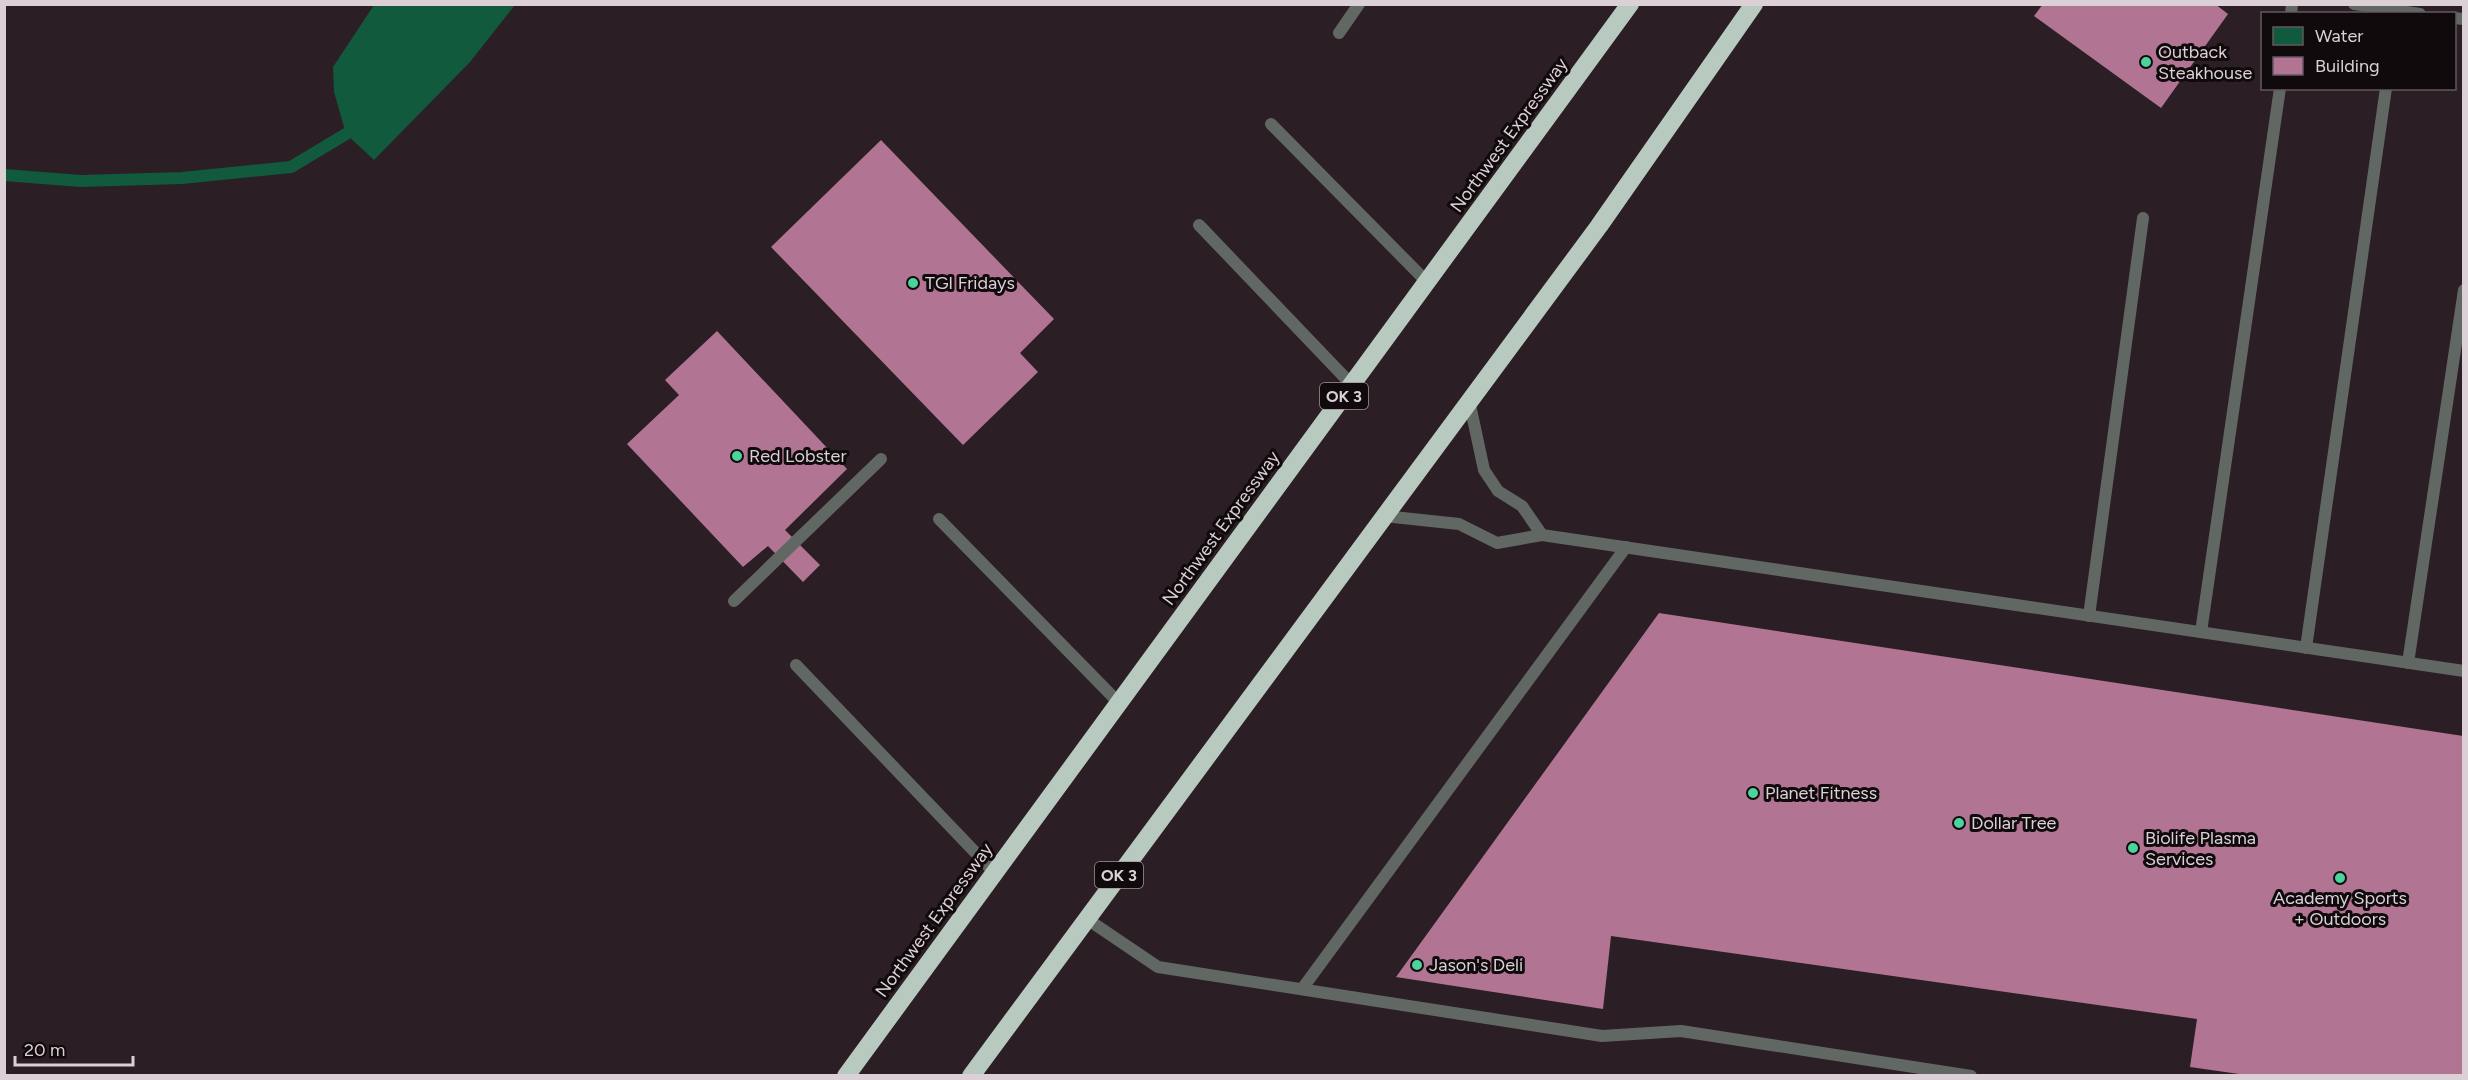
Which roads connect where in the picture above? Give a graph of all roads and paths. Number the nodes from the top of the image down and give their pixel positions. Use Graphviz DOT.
graph roads {
  1 [pos="1359,4"];
  2 [pos="1630,4"];
  3 [pos="1754,4"];
  4 [pos="2354,4"];
  5 [pos="2396,12"];
  6 [pos="1339,33"];
  7 [pos="2280,90"];
  8 [pos="2386,90"];
  9 [pos="1271,124"];
  10 [pos="2143,218"];
  11 [pos="1199,225"];
  12 [pos="1427,282"];
  13 [pos="2463,290"];
  14 [pos="1352,385"];
  15 [pos="1469,400"];
  16 [pos="880,459"];
  17 [pos="1384,516"];
  18 [pos="939,519"];
  19 [pos="1542,535"];
  20 [pos="1626,547"];
  21 [pos="734,601"];
  22 [pos="2089,616"];
  23 [pos="2201,632"];
  24 [pos="2306,648"];
  25 [pos="2408,663"];
  26 [pos="796,665"];
  27 [pos="2463,671"];
  28 [pos="1119,703"];
  29 [pos="995,873"];
  30 [pos="1087,919"];
  31 [pos="1302,989"];
  32 [pos="846,1076"];
  33 [pos="971,1076"];
  34 [pos="1971,1076"];
  1 -- 6 [label="lane"];
  2 -- 12 [label="highway, Northwest Expressway / OK 3"];
  3 -- 15 [label="highway, OK 3"];
  4 -- 5 [label="lane"];
  7 -- 23 [label="lane"];
  8 -- 24 [label="lane"];
  9 -- 12 [label="lane"];
  10 -- 22 [label="lane"];
  11 -- 14 [label="lane"];
  12 -- 14 [label="highway, Northwest Expressway / OK 3"];
  13 -- 25 [label="lane"];
  14 -- 28 [label="highway, Northwest Expressway / OK 3"];
  15 -- 17 [label="highway, OK 3"];
  15 -- 19 [label="lane"];
  16 -- 21 [label="lane"];
  17 -- 19 [label="lane"];
  17 -- 30 [label="highway, OK 3"];
  18 -- 28 [label="lane"];
  19 -- 20 [label="lane"];
  20 -- 22 [label="lane"];
  20 -- 31 [label="lane"];
  22 -- 23 [label="lane"];
  23 -- 24 [label="lane"];
  24 -- 25 [label="lane"];
  25 -- 27 [label="lane"];
  26 -- 29 [label="lane"];
  28 -- 29 [label="highway, Northwest Expressway / OK 3"];
  29 -- 32 [label="highway, Northwest Expressway / OK 3"];
  30 -- 31 [label="lane"];
  30 -- 33 [label="highway, OK 3"];
  31 -- 34 [label="lane"];
}
